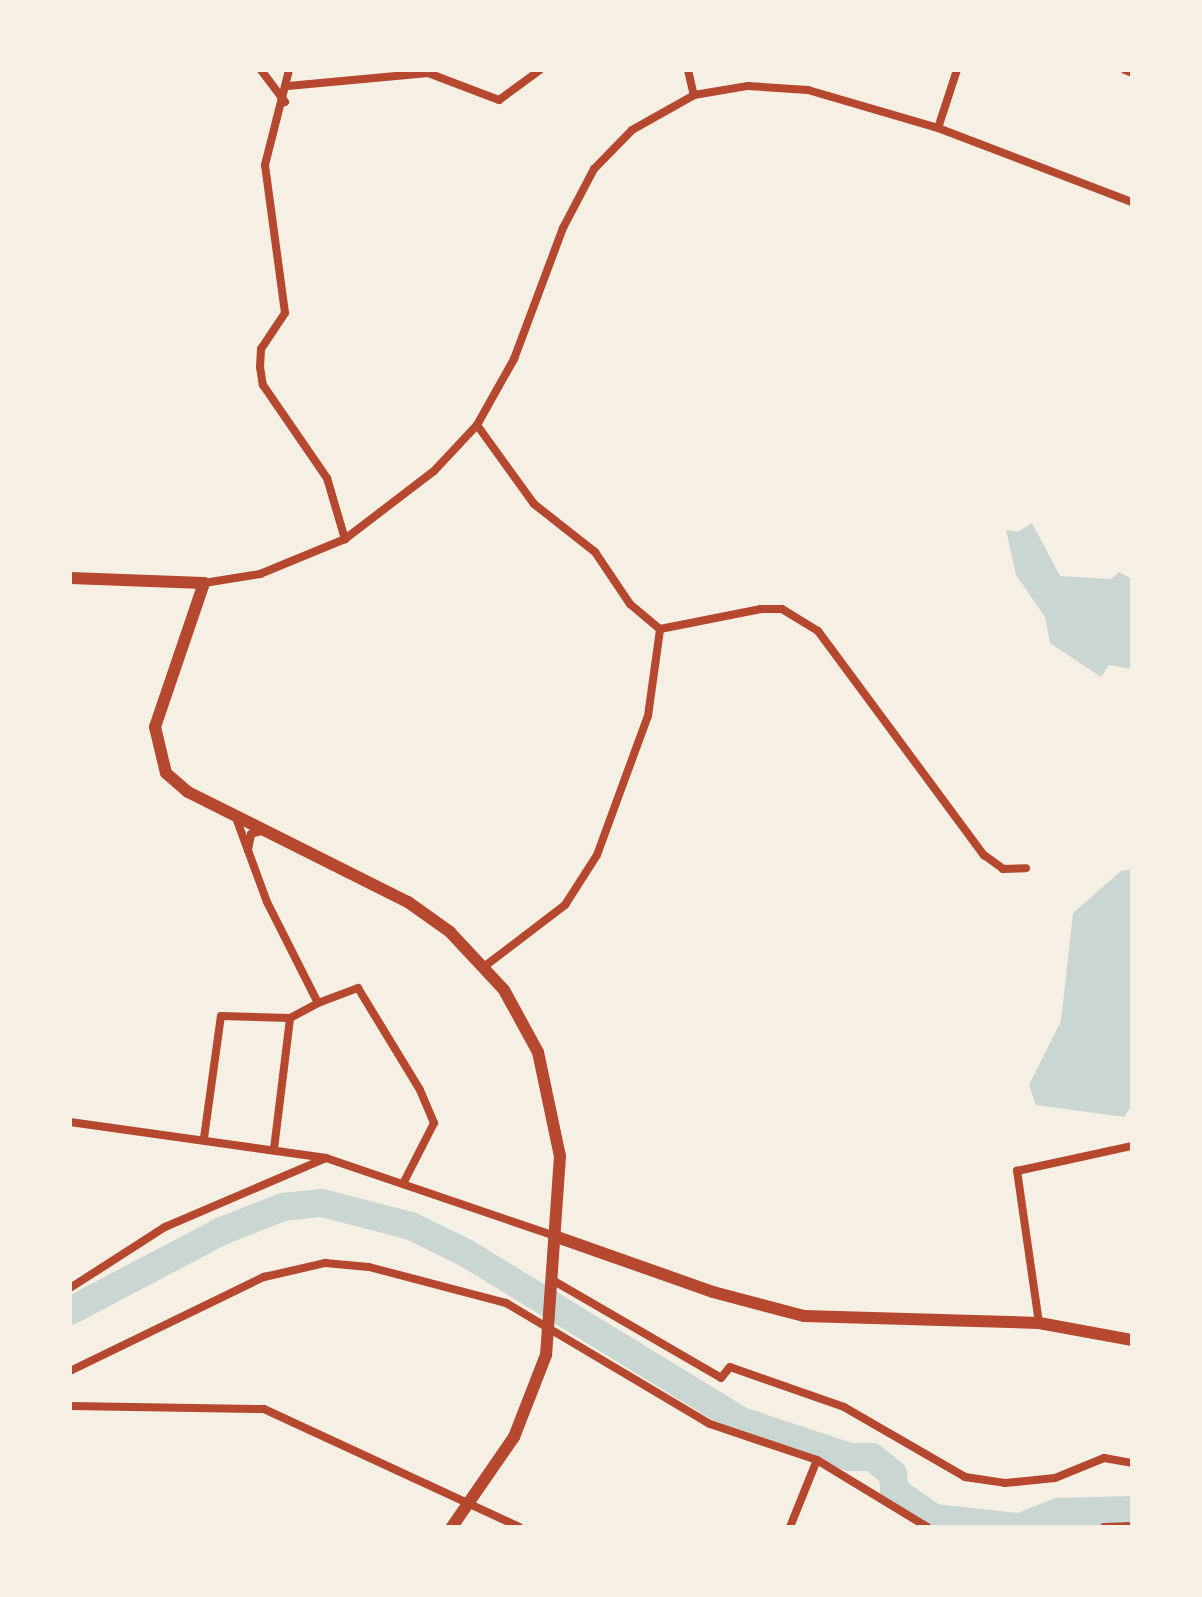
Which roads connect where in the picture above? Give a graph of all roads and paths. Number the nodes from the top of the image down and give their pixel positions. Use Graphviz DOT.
graph roads {
  1 [pos="261,70"];
  2 [pos="289,70"];
  3 [pos="540,70"];
  4 [pos="688,70"];
  5 [pos="957,70"];
  6 [pos="1125,70"];
  7 [pos="1132,73"];
  8 [pos="288,86"];
  9 [pos="694,94"];
  10 [pos="285,102"];
  11 [pos="938,128"];
  12 [pos="1132,202"];
  13 [pos="477,425"];
  14 [pos="344,539"];
  15 [pos="70,578"];
  16 [pos="204,583"];
  17 [pos="660,629"];
  18 [pos="234,814"];
  19 [pos="267,829"];
  20 [pos="248,854"];
  21 [pos="1026,868"];
  22 [pos="486,966"];
  23 [pos="318,1003"];
  24 [pos="290,1018"];
  25 [pos="70,1122"];
  26 [pos="204,1138"];
  27 [pos="1132,1146"];
  28 [pos="274,1149"];
  29 [pos="326,1158"];
  30 [pos="404,1182"];
  31 [pos="557,1236"];
  32 [pos="554,1281"];
  33 [pos="70,1288"];
  34 [pos="1038,1323"];
  35 [pos="550,1326"];
  36 [pos="1132,1340"];
  37 [pos="70,1371"];
  38 [pos="70,1406"];
  39 [pos="817,1460"];
  40 [pos="1132,1463"];
  41 [pos="468,1505"];
  42 [pos="1132,1526"];
  43 [pos="452,1527"];
  44 [pos="519,1527"];
  45 [pos="790,1527"];
  46 [pos="927,1527"];
  47 [pos="1104,1527"];
  1 -- 10 [label="street"];
  2 -- 8 [label="street"];
  3 -- 8 [label="street"];
  4 -- 9 [label="street"];
  5 -- 11 [label="street"];
  6 -- 7 [label="street"];
  8 -- 10 [label="street"];
  9 -- 11 [label="street"];
  9 -- 13 [label="street"];
  10 -- 14 [label="street"];
  11 -- 12 [label="street"];
  13 -- 14 [label="street"];
  13 -- 17 [label="street"];
  14 -- 16 [label="street"];
  15 -- 16 [label="main road"];
  16 -- 18 [label="main road"];
  17 -- 21 [label="street"];
  17 -- 22 [label="street"];
  18 -- 19 [label="main road"];
  18 -- 20 [label="street"];
  19 -- 20 [label="street"];
  19 -- 22 [label="main road"];
  20 -- 23 [label="street"];
  22 -- 31 [label="main road"];
  23 -- 24 [label="street"];
  23 -- 30 [label="street"];
  24 -- 26 [label="street"];
  24 -- 28 [label="street"];
  25 -- 26 [label="street"];
  26 -- 28 [label="street"];
  27 -- 34 [label="street"];
  28 -- 29 [label="street"];
  29 -- 30 [label="street"];
  29 -- 33 [label="street"];
  30 -- 31 [label="street"];
  31 -- 32 [label="main road"];
  31 -- 34 [label="main road"];
  32 -- 35 [label="main road"];
  32 -- 40 [label="street"];
  34 -- 36 [label="main road"];
  35 -- 37 [label="street"];
  35 -- 39 [label="street"];
  35 -- 41 [label="main road"];
  38 -- 41 [label="street"];
  39 -- 45 [label="street"];
  39 -- 46 [label="street"];
  41 -- 43 [label="main road"];
  41 -- 44 [label="street"];
  42 -- 47 [label="street"];
}
